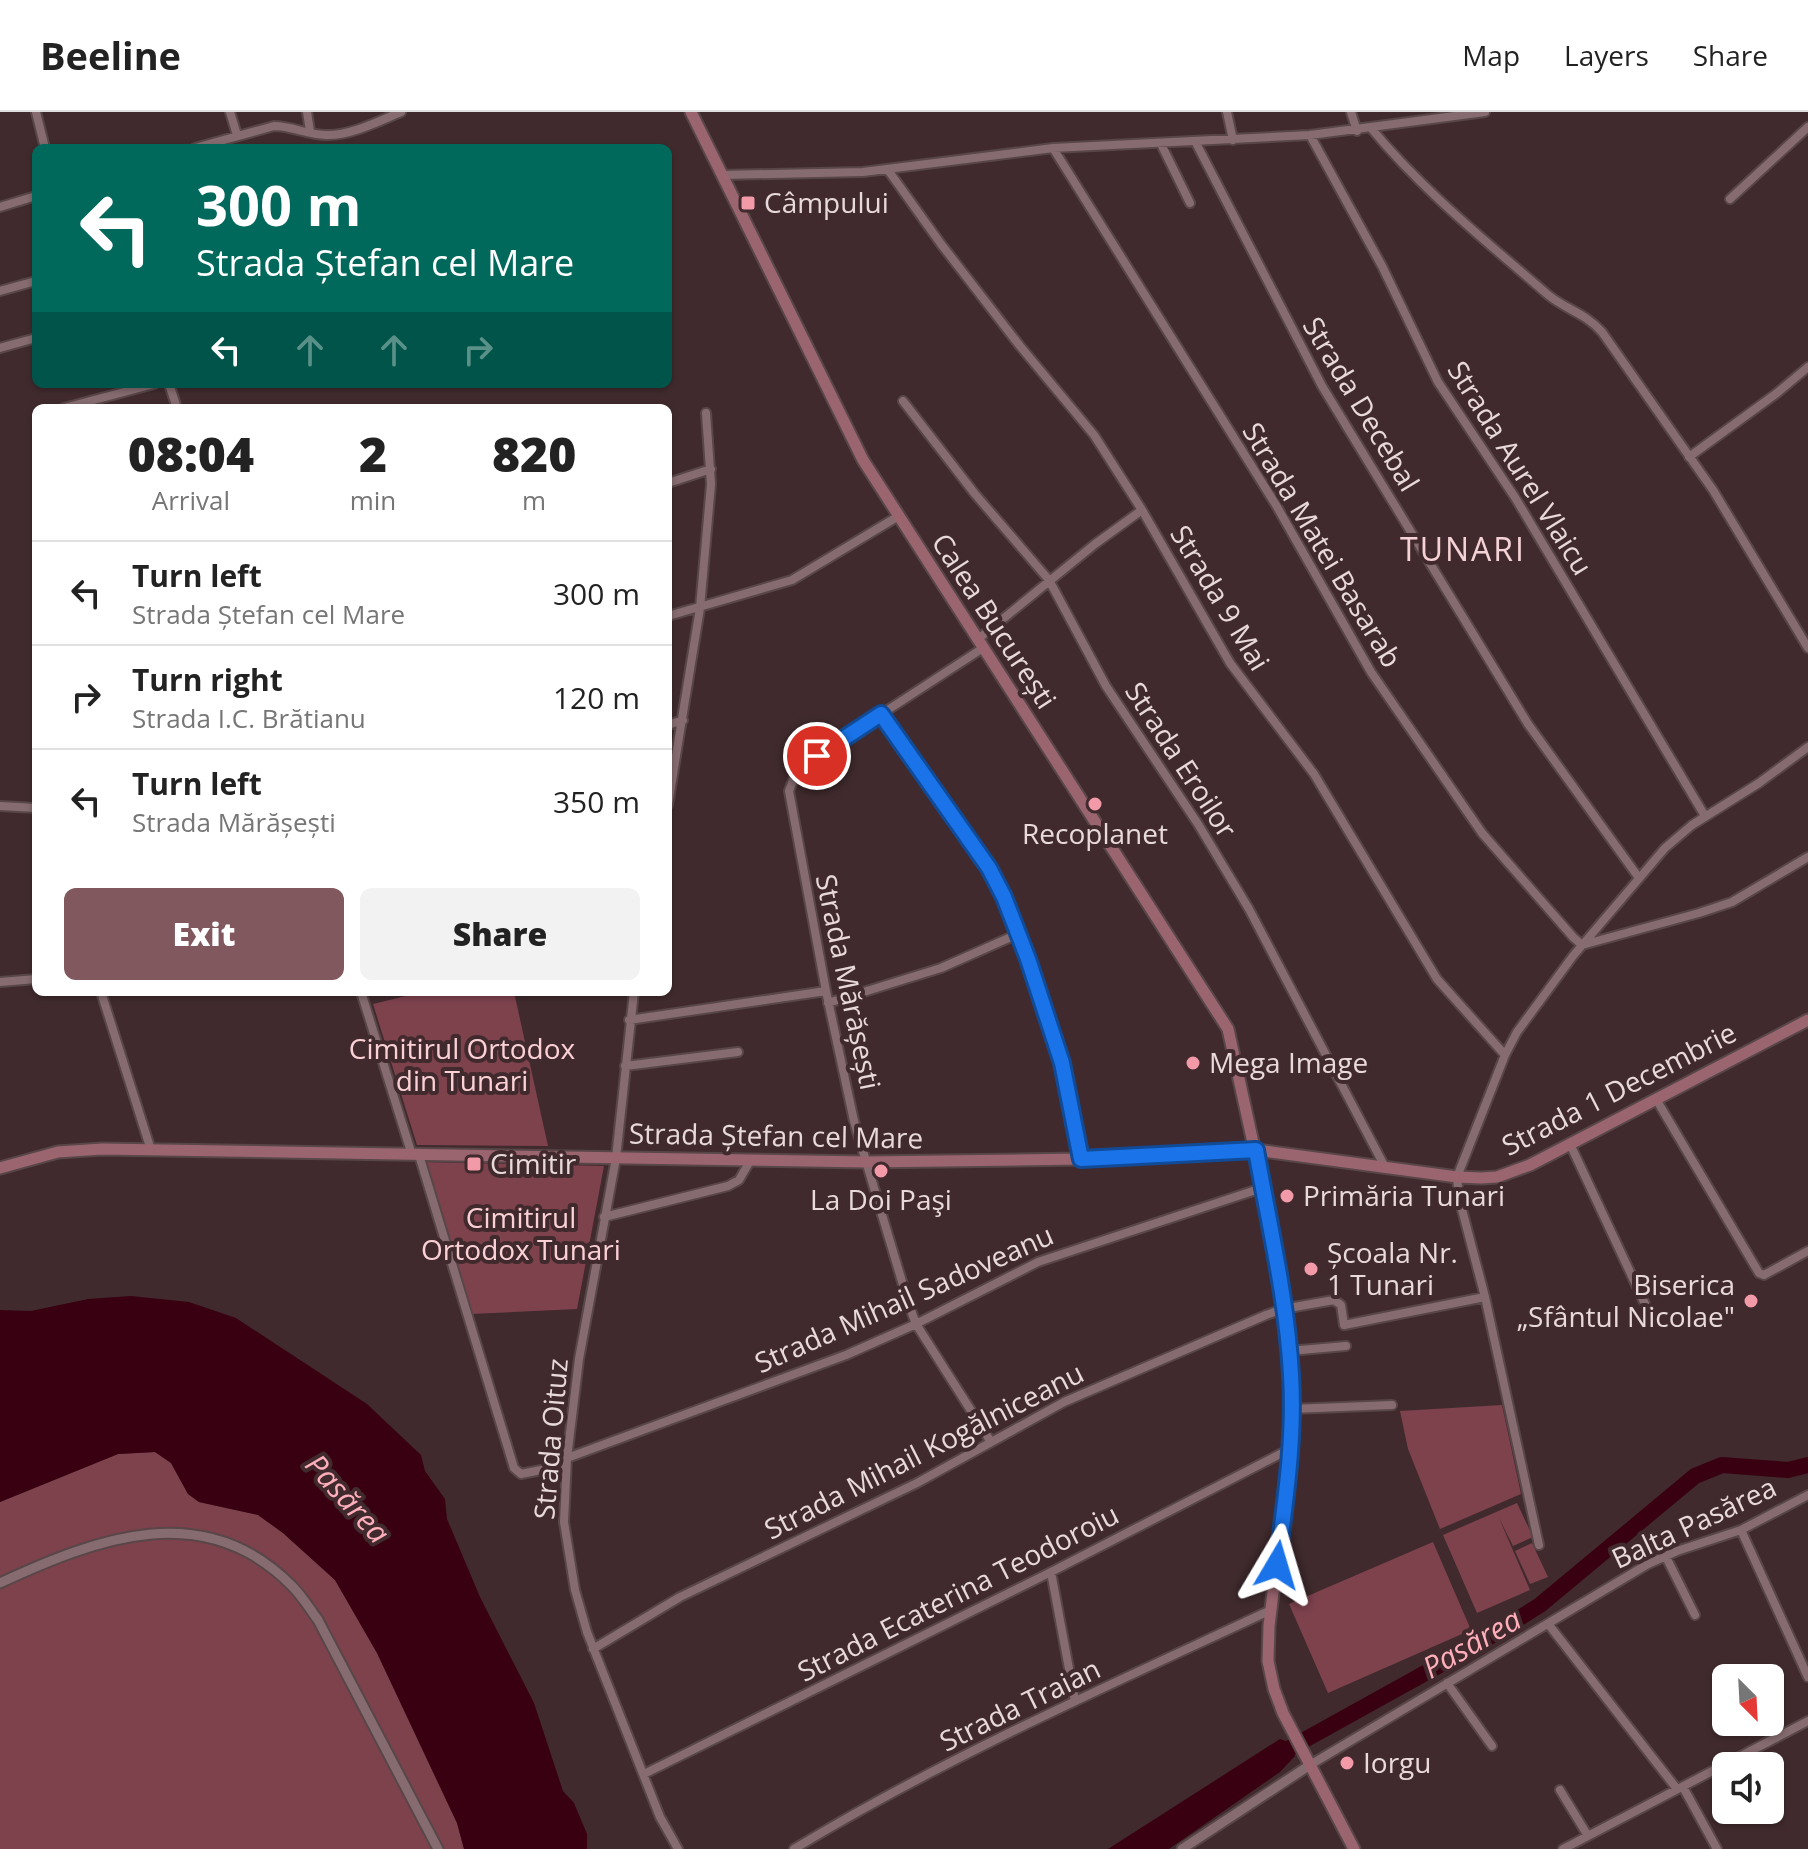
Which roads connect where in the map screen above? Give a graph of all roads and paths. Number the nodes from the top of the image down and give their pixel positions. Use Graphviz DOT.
graph roads {
  1 [pos="36,112"];
  2 [pos="230,112"];
  3 [pos="307,112"];
  4 [pos="401,112"];
  5 [pos="691,112"];
  6 [pos="1227,112"];
  7 [pos="1351,112"];
  8 [pos="1485,112"];
  9 [pos="1808,127"];
  10 [pos="1371,128"];
  11 [pos="310,131"];
  12 [pos="1357,131"];
  13 [pos="237,135"];
  14 [pos="1310,135"];
  15 [pos="1233,140"];
  16 [pos="1196,143"];
  17 [pos="44,144"];
  18 [pos="208,144"];
  19 [pos="1161,144"];
  20 [pos="1053,148"];
  21 [pos="888,170"];
  22 [pos="722,175"];
  23 [pos="32,197"];
  24 [pos="1730,199"];
  25 [pos="1190,203"];
  26 [pos="0,207"];
  27 [pos="32,282"];
  28 [pos="0,291"];
  29 [pos="32,339"];
  30 [pos="0,348"];
  31 [pos="1808,367"];
  32 [pos="139,388"];
  33 [pos="903,401"];
  34 [pos="79,404"];
  35 [pos="706,413"];
  36 [pos="1689,457"];
  37 [pos="711,469"];
  38 [pos="672,482"];
  39 [pos="1142,510"];
  40 [pos="897,517"];
  41 [pos="1049,580"];
  42 [pos="700,608"];
  43 [pos="672,615"];
  44 [pos="980,644"];
  45 [pos="1808,648"];
  46 [pos="881,714"];
  47 [pos="683,720"];
  48 [pos="672,724"];
  49 [pos="1808,747"];
  50 [pos="672,782"];
  51 [pos="0,806"];
  52 [pos="32,808"];
  53 [pos="1705,816"];
  54 [pos="1806,861"];
  55 [pos="1639,878"];
  56 [pos="1018,934"];
  57 [pos="1582,945"];
  58 [pos="32,979"];
  59 [pos="0,982"];
  60 [pos="826,991"];
  61 [pos="102,996"];
  62 [pos="362,996"];
  63 [pos="633,996"];
  64 [pos="828,1003"];
  65 [pos="629,1020"];
  66 [pos="1808,1020"];
  67 [pos="738,1052"];
  68 [pos="1505,1055"];
  69 [pos="625,1066"];
  70 [pos="1656,1099"];
  71 [pos="1570,1144"];
  72 [pos="151,1150"];
  73 [pos="1256,1150"];
  74 [pos="416,1155"];
  75 [pos="616,1158"];
  76 [pos="1081,1159"];
  77 [pos="750,1161"];
  78 [pos="867,1162"];
  79 [pos="1385,1167"];
  80 [pos="0,1168"];
  81 [pos="1457,1177"];
  82 [pos="1262,1188"];
  83 [pos="604,1217"];
  84 [pos="1808,1251"];
  85 [pos="1485,1297"];
  86 [pos="1283,1309"];
  87 [pos="1653,1321"];
  88 [pos="916,1324"];
  89 [pos="1346,1346"];
  90 [pos="1289,1351"];
  91 [pos="1392,1405"];
  92 [pos="1292,1409"];
  93 [pos="991,1442"];
  94 [pos="1290,1449"];
  95 [pos="567,1461"];
  96 [pos="1808,1495"];
  97 [pos="1741,1530"];
  98 [pos="1539,1545"];
  99 [pos="1665,1555"];
  100 [pos="1051,1572"];
  101 [pos="0,1583"];
  102 [pos="1271,1610"];
  103 [pos="1695,1615"];
  104 [pos="1549,1625"];
  105 [pos="593,1649"];
  106 [pos="1808,1677"];
  107 [pos="1447,1683"];
  108 [pos="1075,1701"];
  109 [pos="1808,1721"];
  110 [pos="1492,1746"];
  111 [pos="1308,1761"];
  112 [pos="644,1774"];
  113 [pos="1680,1788"];
  114 [pos="1560,1790"];
  115 [pos="1588,1836"];
  116 [pos="438,1849"];
  117 [pos="678,1849"];
  118 [pos="794,1849"];
  119 [pos="1182,1849"];
  120 [pos="1354,1849"];
  121 [pos="1563,1849"];
  122 [pos="1717,1849"];
  1 -- 17 [label="street"];
  2 -- 13 [label="street"];
  3 -- 11 [label="street"];
  4 -- 11 [label="street"];
  5 -- 22 [label="main road, Calea București"];
  6 -- 15 [label="street"];
  7 -- 12 [label="street"];
  8 -- 10 [label="street"];
  9 -- 24 [label="street"];
  10 -- 12 [label="street"];
  10 -- 36 [label="street"];
  11 -- 13 [label="street"];
  12 -- 14 [label="street"];
  13 -- 18 [label="street"];
  14 -- 15 [label="street"];
  14 -- 53 [label="street, Strada Aurel Vlaicu"];
  15 -- 16 [label="street"];
  16 -- 19 [label="street"];
  16 -- 55 [label="street, Strada Decebal"];
  19 -- 20 [label="street"];
  19 -- 25 [label="street"];
  20 -- 21 [label="street"];
  20 -- 57 [label="street, Strada Matei Basarab"];
  21 -- 22 [label="street"];
  21 -- 39 [label="street, Strada 9 Mai"];
  22 -- 40 [label="main road, Calea București"];
  23 -- 26 [label="street"];
  27 -- 28 [label="street"];
  29 -- 30 [label="street"];
  31 -- 36 [label="street"];
  32 -- 34 [label="street"];
  33 -- 41 [label="street, Strada Eroilor"];
  35 -- 37 [label="street"];
  36 -- 45 [label="street"];
  37 -- 38 [label="street"];
  37 -- 42 [label="street"];
  39 -- 41 [label="street, Strada Mărășești"];
  39 -- 68 [label="street, Strada 9 Mai"];
  40 -- 42 [label="street"];
  40 -- 44 [label="main road, Calea București"];
  41 -- 44 [label="street, Strada Mărășești"];
  41 -- 79 [label="street, Strada Eroilor"];
  42 -- 43 [label="street"];
  42 -- 47 [label="street"];
  44 -- 46 [label="street, Strada Mărășești"];
  44 -- 73 [label="main road, Calea București"];
  46 -- 56 [label="street"];
  46 -- 60 [label="street, Strada Mărășești"];
  47 -- 48 [label="street"];
  47 -- 50 [label="street"];
  49 -- 53 [label="street"];
  51 -- 52 [label="street"];
  53 -- 55 [label="street"];
  54 -- 57 [label="street"];
  55 -- 57 [label="street"];
  56 -- 64 [label="street"];
  56 -- 76 [label="street"];
  57 -- 68 [label="street"];
  58 -- 59 [label="street"];
  60 -- 64 [label="street, Strada Mărășești"];
  60 -- 65 [label="street"];
  61 -- 72 [label="street"];
  62 -- 74 [label="street"];
  63 -- 65 [label="street, Strada Oituz"];
  64 -- 78 [label="street, Strada Mărășești"];
  65 -- 69 [label="street, Strada Oituz"];
  66 -- 70 [label="main road, Strada 1 Decembrie"];
  67 -- 69 [label="street"];
  68 -- 81 [label="street"];
  69 -- 75 [label="street, Strada Oituz"];
  70 -- 71 [label="main road, Strada 1 Decembrie"];
  70 -- 84 [label="street"];
  71 -- 81 [label="main road, Strada 1 Decembrie"];
  71 -- 87 [label="street"];
  72 -- 74 [label="main road, Strada Ștefan cel Mare"];
  72 -- 80 [label="main road, Strada Ștefan cel Mare"];
  73 -- 76 [label="main road, Strada Ștefan cel Mare"];
  73 -- 79 [label="main road, Strada 1 Decembrie"];
  73 -- 82 [label="main road, Calea București"];
  74 -- 75 [label="main road, Strada Ștefan cel Mare"];
  74 -- 95 [label="street, Strada Mihail Sadoveanu"];
  75 -- 77 [label="main road, Strada Ștefan cel Mare"];
  75 -- 83 [label="street, Strada Oituz"];
  76 -- 78 [label="main road, Strada Ștefan cel Mare"];
  77 -- 78 [label="main road, Strada Ștefan cel Mare"];
  77 -- 83 [label="street"];
  78 -- 88 [label="street, Strada Mărășești"];
  79 -- 81 [label="main road, Strada 1 Decembrie"];
  81 -- 85 [label="street"];
  82 -- 86 [label="main road, Calea București"];
  82 -- 88 [label="street, Strada Mihail Sadoveanu"];
  83 -- 95 [label="street, Strada Oituz"];
  85 -- 86 [label="street, Strada Mihail Kogălniceanu"];
  85 -- 98 [label="street"];
  86 -- 90 [label="main road, Calea București"];
  86 -- 93 [label="street, Strada Mihail Kogălniceanu"];
  88 -- 93 [label="street, Strada Mărășești"];
  88 -- 95 [label="street, Strada Mihail Sadoveanu"];
  89 -- 90 [label="street"];
  90 -- 92 [label="main road, Calea București"];
  91 -- 92 [label="street"];
  92 -- 94 [label="main road, Calea București"];
  93 -- 105 [label="street, Strada Mihail Kogălniceanu"];
  94 -- 100 [label="street, Strada Ecaterina Teodoroiu"];
  94 -- 102 [label="main road, Calea București"];
  95 -- 105 [label="street, Strada Oituz"];
  96 -- 97 [label="street, Balta Pasărea"];
  97 -- 99 [label="street, Balta Pasărea"];
  97 -- 106 [label="street"];
  99 -- 103 [label="street"];
  99 -- 104 [label="street, Balta Pasărea"];
  100 -- 108 [label="street"];
  100 -- 112 [label="street, Strada Ecaterina Teodoroiu"];
  101 -- 116 [label="street"];
  102 -- 108 [label="street, Strada Traian"];
  102 -- 111 [label="main road, Calea București"];
  104 -- 107 [label="street, Balta Pasărea"];
  104 -- 113 [label="street"];
  105 -- 112 [label="street, Strada Oituz"];
  107 -- 110 [label="street"];
  107 -- 111 [label="street, Balta Pasărea"];
  108 -- 118 [label="street, Strada Traian"];
  109 -- 113 [label="street"];
  111 -- 119 [label="street"];
  111 -- 120 [label="main road, Calea București"];
  112 -- 117 [label="street, Strada Oituz"];
  113 -- 115 [label="street"];
  113 -- 122 [label="street"];
  114 -- 115 [label="street"];
  115 -- 121 [label="street"];
}
